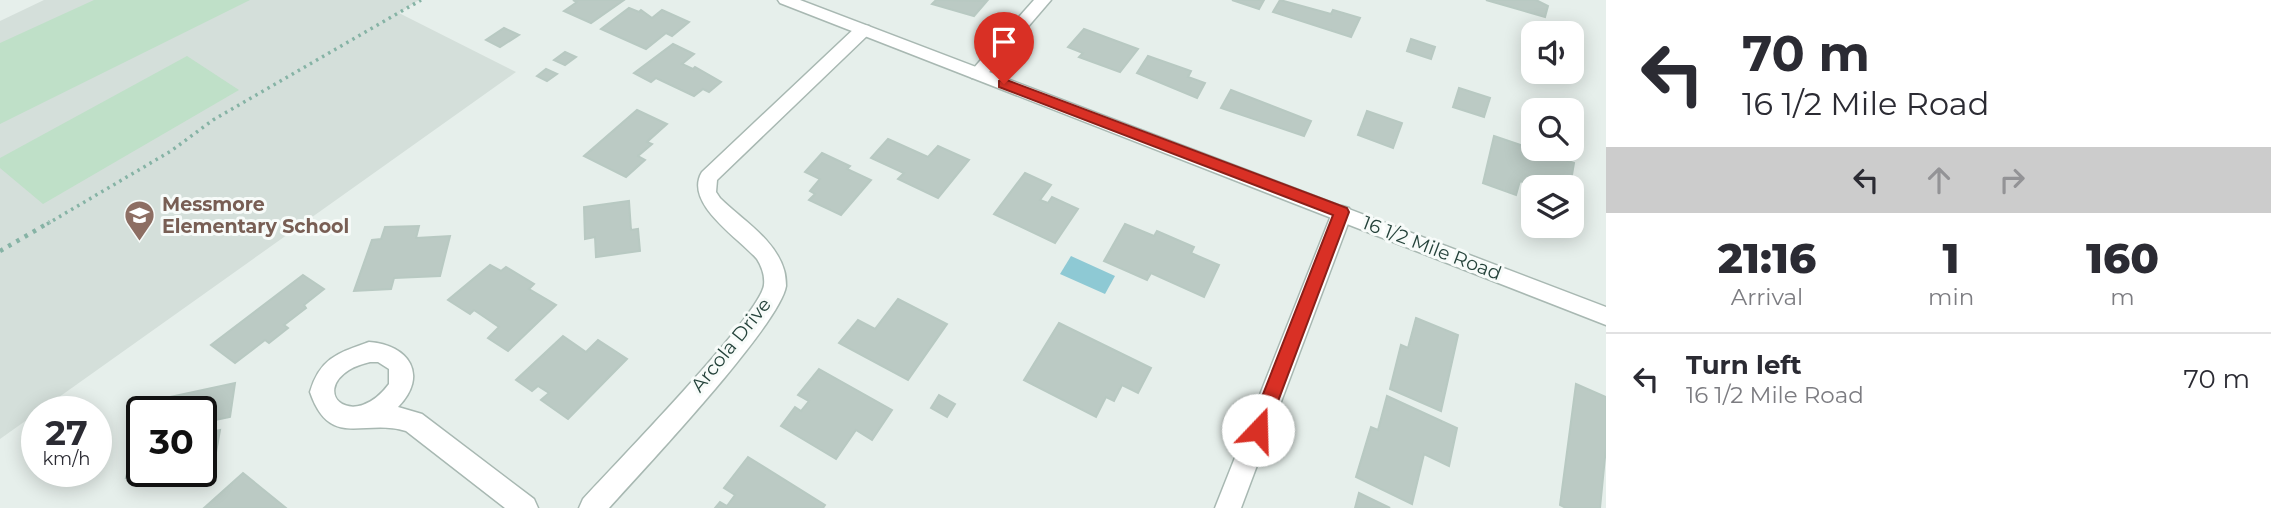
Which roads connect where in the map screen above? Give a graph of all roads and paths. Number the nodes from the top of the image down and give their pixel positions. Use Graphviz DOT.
graph roads {
  1 [pos="421,0"];
  2 [pos="786,0"];
  3 [pos="1043,0"];
  4 [pos="863,30"];
  5 [pos="978,74"];
  6 [pos="1342,212"];
  7 [pos="0,251"];
  8 [pos="1606,316"];
  9 [pos="402,382"];
  10 [pos="364,416"];
  11 [pos="413,422"];
  12 [pos="525,508"];
  13 [pos="592,508"];
  14 [pos="1228,508"];
  1 -- 7 [label="path"];
  2 -- 4 [label="street, 16 1/2 Mile Road"];
  3 -- 5 [label="street"];
  4 -- 5 [label="street, 16 1/2 Mile Road"];
  4 -- 13 [label="street, Arcola Drive"];
  5 -- 6 [label="street, 16 1/2 Mile Road"];
  6 -- 8 [label="street, 16 1/2 Mile Road"];
  6 -- 14 [label="street"];
  9 -- 10 [label="street"];
  9 -- 10 [label="street"];
  9 -- 11 [label="street"];
  10 -- 11 [label="street"];
  11 -- 12 [label="street"];
}
